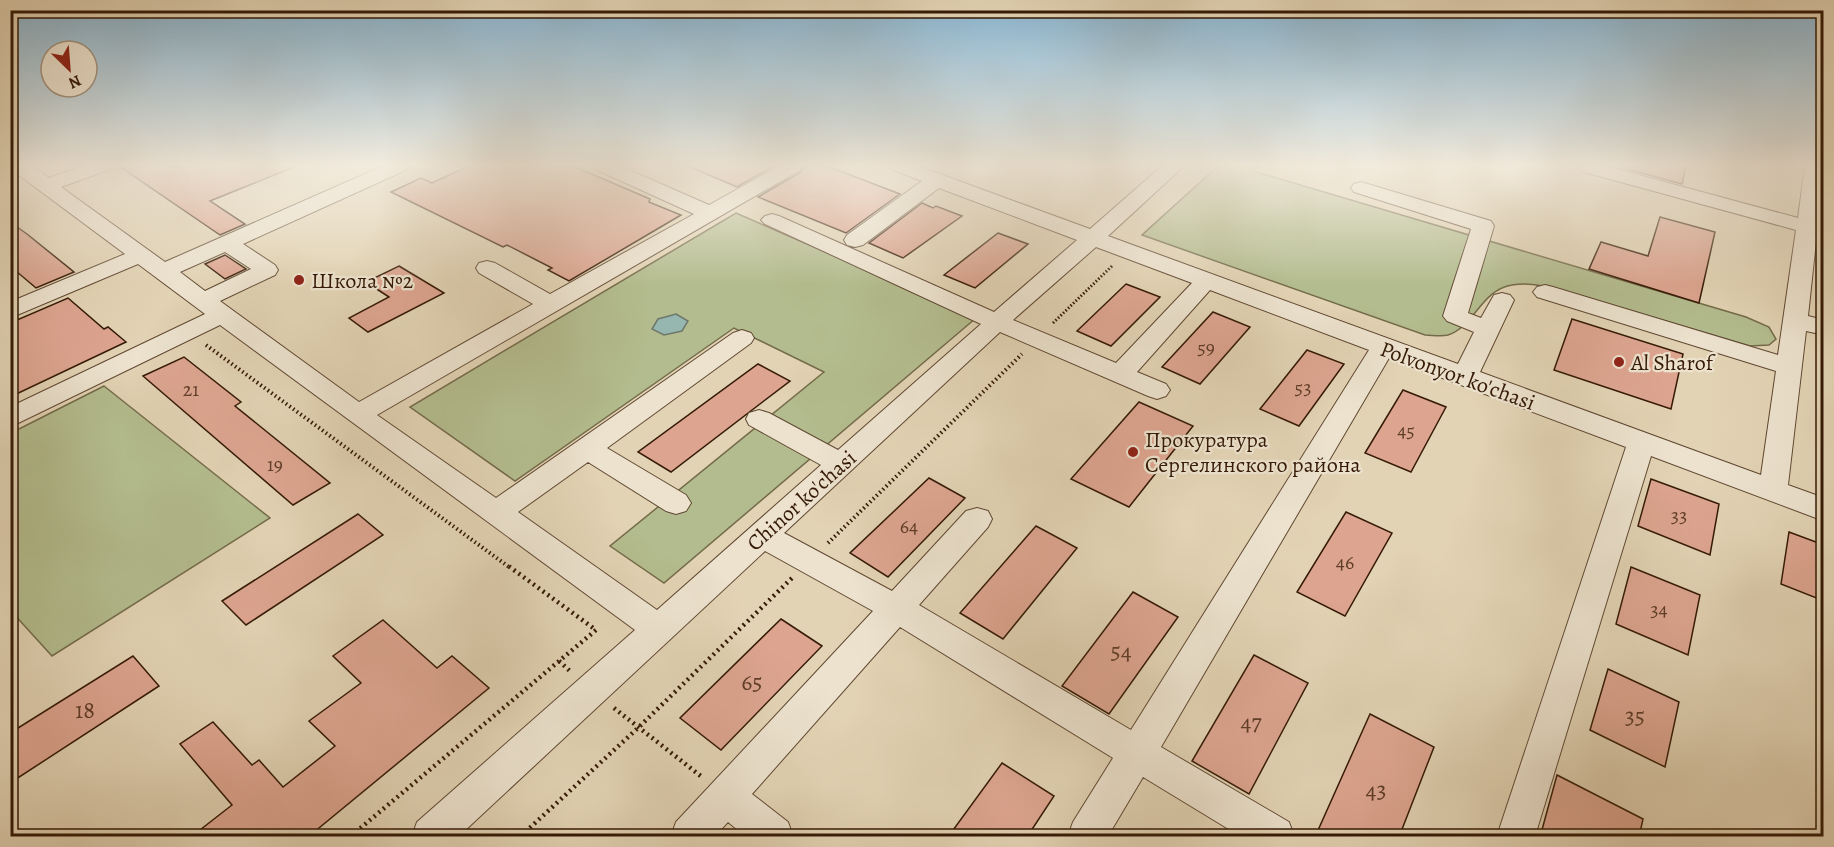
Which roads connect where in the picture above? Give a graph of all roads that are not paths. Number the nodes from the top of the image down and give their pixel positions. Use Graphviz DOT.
graph roads {
  1 [pos="73,206"];
  2 [pos="311,206"];
  3 [pos="693,206"];
  4 [pos="723,206"];
  5 [pos="902,206"];
  6 [pos="1005,206"];
  7 [pos="1130,206"];
  8 [pos="1417,206"];
  9 [pos="1729,206"];
  10 [pos="1810,206"];
  11 [pos="710,213"];
  12 [pos="772,220"];
  13 [pos="1808,227"];
  14 [pos="1093,238"];
  15 [pos="855,240"];
  16 [pos="227,243"];
  17 [pos="141,255"];
  18 [pos="487,268"];
  19 [pos="164,271"];
  20 [pos="1207,280"];
  21 [pos="1545,292"];
  22 [pos="1502,300"];
  23 [pos="550,304"];
  24 [pos="214,307"];
  25 [pos="10,311"];
  26 [pos="1795,320"];
  27 [pos="997,322"];
  28 [pos="1824,328"];
  29 [pos="1488,329"];
  30 [pos="742,338"];
  31 [pos="1383,347"];
  32 [pos="1790,367"];
  33 [pos="1120,374"];
  34 [pos="1465,377"];
  35 [pos="1157,390"];
  36 [pos="358,414"];
  37 [pos="10,418"];
  38 [pos="759,419"];
  39 [pos="1641,443"];
  40 [pos="588,449"];
  41 [pos="841,464"];
  42 [pos="1773,492"];
  43 [pos="676,503"];
  44 [pos="1824,510"];
  45 [pos="497,512"];
  46 [pos="976,519"];
  47 [pos="762,535"];
  48 [pos="896,608"];
  49 [pos="659,629"];
  50 [pos="1137,754"];
  51 [pos="726,796"];
  52 [pos="431,837"];
  53 [pos="690,837"];
  54 [pos="774,837"];
  55 [pos="1087,837"];
  56 [pos="1275,837"];
  57 [pos="1516,837"];
  1 -- 17 [label="street"];
  2 -- 16 [label="street"];
  3 -- 11 [label="street"];
  4 -- 11 [label="street"];
  5 -- 15 [label="street"];
  6 -- 14 [label="street, Polvonyor ko'chasi"];
  7 -- 14 [label="street, Chinor ko'chasi"];
  8 -- 29 [label="street"];
  9 -- 13 [label="street"];
  10 -- 13 [label="street"];
  11 -- 23 [label="street"];
  12 -- 27 [label="street"];
  13 -- 26 [label="street"];
  14 -- 20 [label="street, Polvonyor ko'chasi"];
  14 -- 27 [label="street, Chinor ko'chasi"];
  16 -- 19 [label="street"];
  16 -- 24 [label="street"];
  17 -- 19 [label="street"];
  17 -- 25 [label="street"];
  18 -- 23 [label="street"];
  19 -- 24 [label="street"];
  20 -- 31 [label="street, Polvonyor ko'chasi"];
  20 -- 33 [label="street"];
  21 -- 32 [label="street"];
  22 -- 29 [label="street"];
  23 -- 36 [label="street"];
  24 -- 36 [label="street"];
  24 -- 37 [label="street"];
  26 -- 28 [label="street"];
  26 -- 32 [label="street"];
  27 -- 33 [label="street"];
  27 -- 41 [label="street, Chinor ko'chasi"];
  29 -- 34 [label="street"];
  30 -- 40 [label="street"];
  31 -- 34 [label="street, Polvonyor ko'chasi"];
  31 -- 50 [label="street"];
  32 -- 42 [label="street"];
  33 -- 35 [label="street"];
  34 -- 39 [label="street, Polvonyor ko'chasi"];
  36 -- 45 [label="street"];
  38 -- 41 [label="street"];
  39 -- 42 [label="street, Polvonyor ko'chasi"];
  39 -- 57 [label="street"];
  40 -- 43 [label="street"];
  40 -- 45 [label="street"];
  41 -- 47 [label="street, Chinor ko'chasi"];
  42 -- 44 [label="street, Polvonyor ko'chasi"];
  45 -- 49 [label="street"];
  46 -- 48 [label="street"];
  47 -- 48 [label="street"];
  47 -- 49 [label="street, Chinor ko'chasi"];
  48 -- 50 [label="street"];
  48 -- 51 [label="street"];
  49 -- 52 [label="street, Chinor ko'chasi"];
  50 -- 55 [label="street"];
  50 -- 56 [label="street"];
  51 -- 53 [label="street"];
  51 -- 54 [label="street"];
}
